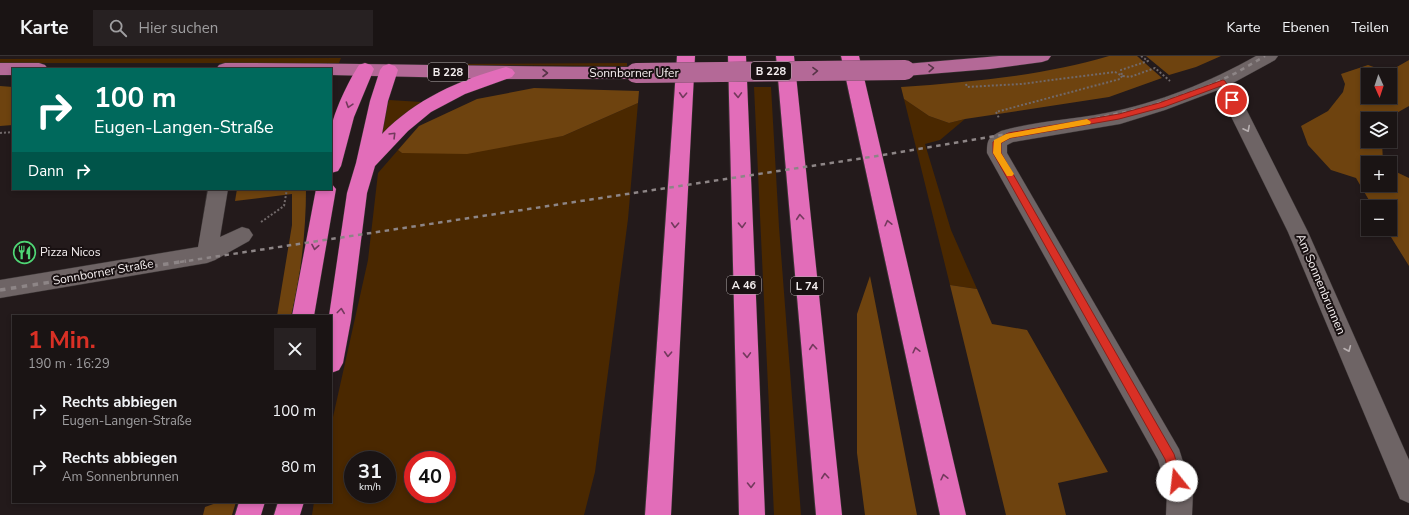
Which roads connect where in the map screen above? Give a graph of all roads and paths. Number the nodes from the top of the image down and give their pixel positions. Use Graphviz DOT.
graph roads {
  1 [pos="686,56"];
  2 [pos="737,56"];
  3 [pos="785,56"];
  4 [pos="850,56"];
  5 [pos="858,56"];
  6 [pos="1042,56"];
  7 [pos="1141,56"];
  8 [pos="1269,56"];
  9 [pos="367,63"];
  10 [pos="391,63"];
  11 [pos="957,66"];
  12 [pos="254,68"];
  13 [pos="0,69"];
  14 [pos="12,69"];
  15 [pos="506,73"];
  16 [pos="1122,76"];
  17 [pos="1165,77"];
  18 [pos="1223,82"];
  19 [pos="857,85"];
  20 [pos="12,132"];
  21 [pos="0,134"];
  22 [pos="1003,144"];
  23 [pos="332,162"];
  24 [pos="366,163"];
  25 [pos="218,190"];
  26 [pos="287,190"];
  27 [pos="323,195"];
  28 [pos="242,235"];
  29 [pos="207,254"];
  30 [pos="0,289"];
  31 [pos="302,315"];
  32 [pos="332,358"];
  33 [pos="660,480"];
  34 [pos="1409,490"];
  35 [pos="252,503"];
  36 [pos="291,503"];
  37 [pos="248,515"];
  38 [pos="287,515"];
  39 [pos="643,515"];
  40 [pos="658,515"];
  41 [pos="752,515"];
  42 [pos="829,515"];
  43 [pos="953,515"];
  44 [pos="1179,515"];
  1 -- 33 [label="highway, one-way"];
  2 -- 41 [label="highway, A 46, one-way"];
  42 -- 3 [label="highway, L 74, one-way"];
  4 -- 19 [label="highway"];
  5 -- 19 [label="highway"];
  6 -- 11 [label="main road, Sonnborner Ufer / B 228"];
  7 -- 16 [label="path"];
  8 -- 18 [label="street"];
  9 -- 10 [label="main road, Sonnborner Ufer / B 228"];
  9 -- 12 [label="main road, Sonnborner Ufer / B 228"];
  9 -- 23 [label="highway, one-way"];
  10 -- 15 [label="main road, Sonnborner Ufer / B 228"];
  10 -- 24 [label="highway"];
  15 -- 11 [label="main road, Sonnborner Ufer / B 228, one-way, bridge"];
  11 -- 16 [label="path"];
  13 -- 14 [label="main road"];
  24 -- 15 [label="highway, one-way"];
  16 -- 17 [label="path"];
  16 -- 22 [label="path"];
  18 -- 22 [label="street"];
  18 -- 34 [label="street, Am Sonnenbrunnen, one-way"];
  43 -- 19 [label="highway, one-way"];
  20 -- 21 [label="path"];
  22 -- 44 [label="street"];
  32 -- 24 [label="highway, one-way"];
  25 -- 29 [label="street"];
  26 -- 28 [label="path"];
  27 -- 31 [label="highway, one-way"];
  28 -- 29 [label="street, Sonnborner Straße"];
  29 -- 30 [label="street, Sonnborner Straße"];
  33 -- 39 [label="highway"];
  33 -- 40 [label="highway"];
  35 -- 37 [label="highway"];
  36 -- 38 [label="highway"];
}
